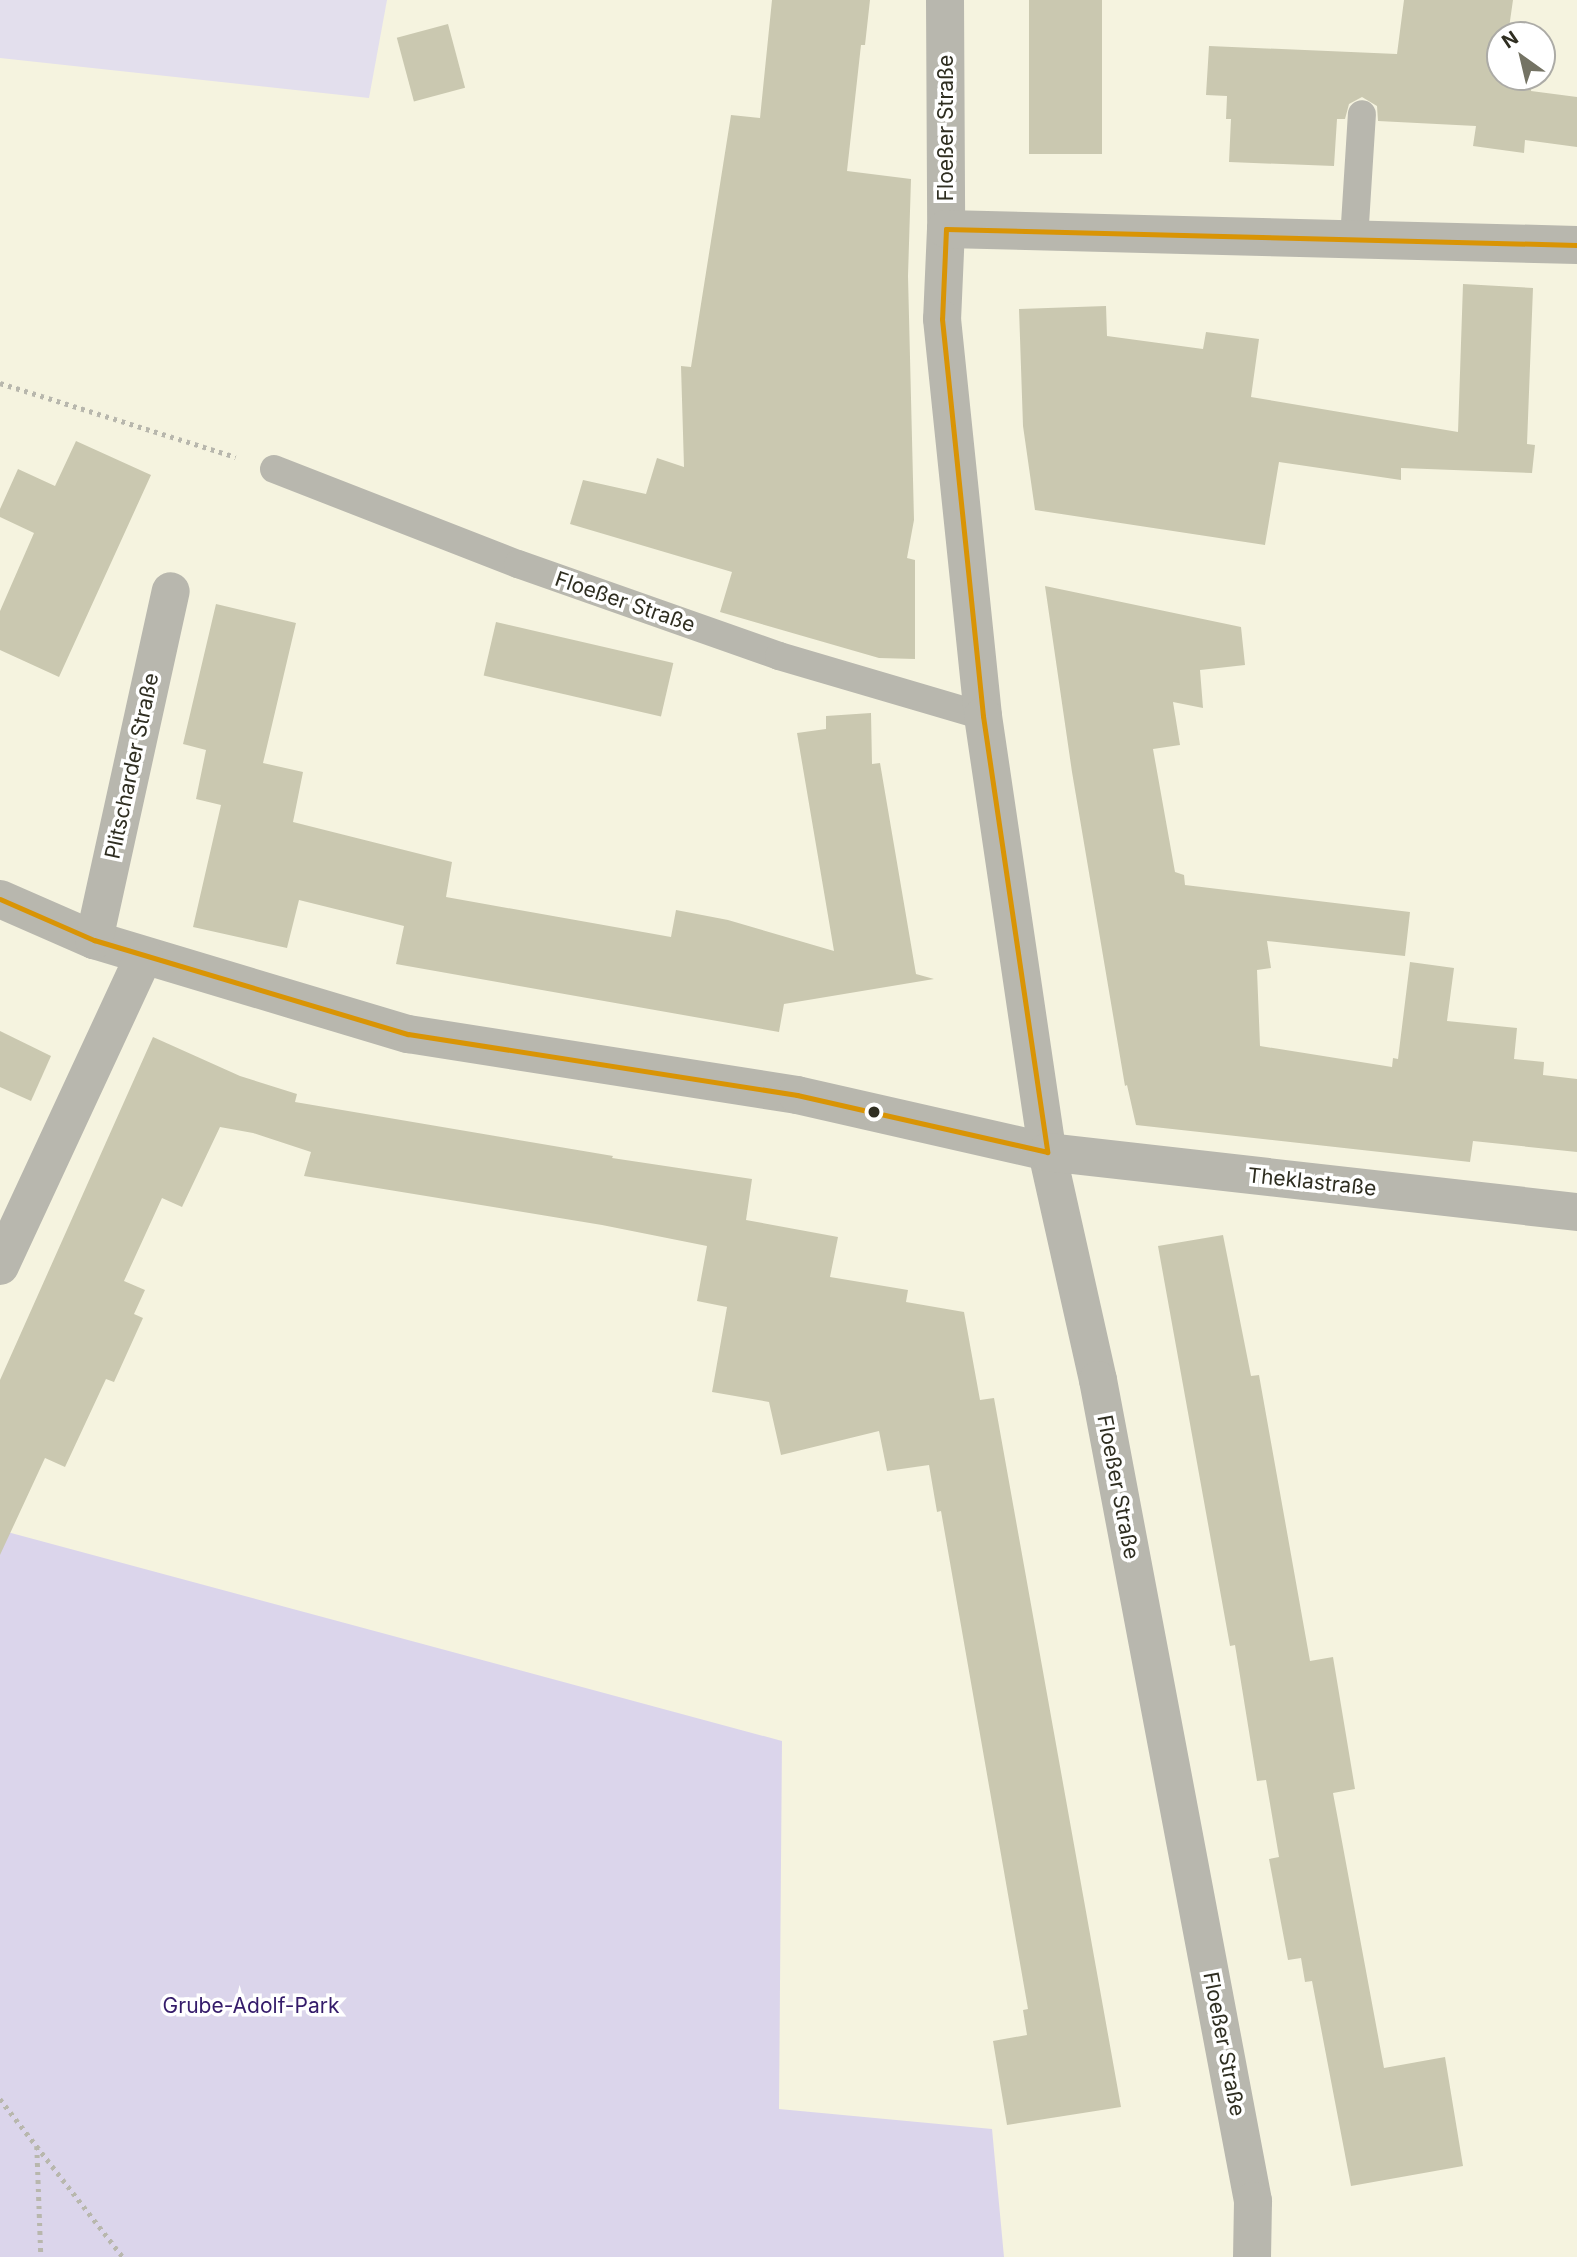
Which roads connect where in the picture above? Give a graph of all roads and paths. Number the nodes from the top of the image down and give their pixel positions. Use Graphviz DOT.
graph roads {
  1 [pos="945,0"];
  2 [pos="1363,114"];
  3 [pos="946,229"];
  4 [pos="1354,240"];
  5 [pos="1577,245"];
  6 [pos="0,383"];
  7 [pos="274,468"];
  8 [pos="171,591"];
  9 [pos="983,716"];
  10 [pos="0,899"];
  11 [pos="94,940"];
  12 [pos="144,956"];
  13 [pos="1047,1152"];
  14 [pos="1577,1212"];
  15 [pos="0,1266"];
  16 [pos="0,2099"];
  17 [pos="37,2146"];
  18 [pos="41,2257"];
  19 [pos="123,2257"];
  20 [pos="1252,2257"];
  1 -- 3 [label="street, Floeßer Straße"];
  2 -- 4 [label="lane"];
  3 -- 4 [label="street"];
  3 -- 9 [label="street, Floeßer Straße"];
  4 -- 5 [label="street"];
  6 -- 7 [label="path"];
  7 -- 9 [label="lane, Floeßer Straße"];
  8 -- 11 [label="street, Plitscharder Straße"];
  9 -- 13 [label="street, Floeßer Straße"];
  10 -- 11 [label="street"];
  11 -- 12 [label="street"];
  12 -- 13 [label="street"];
  12 -- 15 [label="street"];
  13 -- 14 [label="street, Theklastraße"];
  13 -- 20 [label="street, Floeßer Straße"];
  16 -- 17 [label="path"];
  17 -- 18 [label="path"];
  17 -- 19 [label="path"];
}
